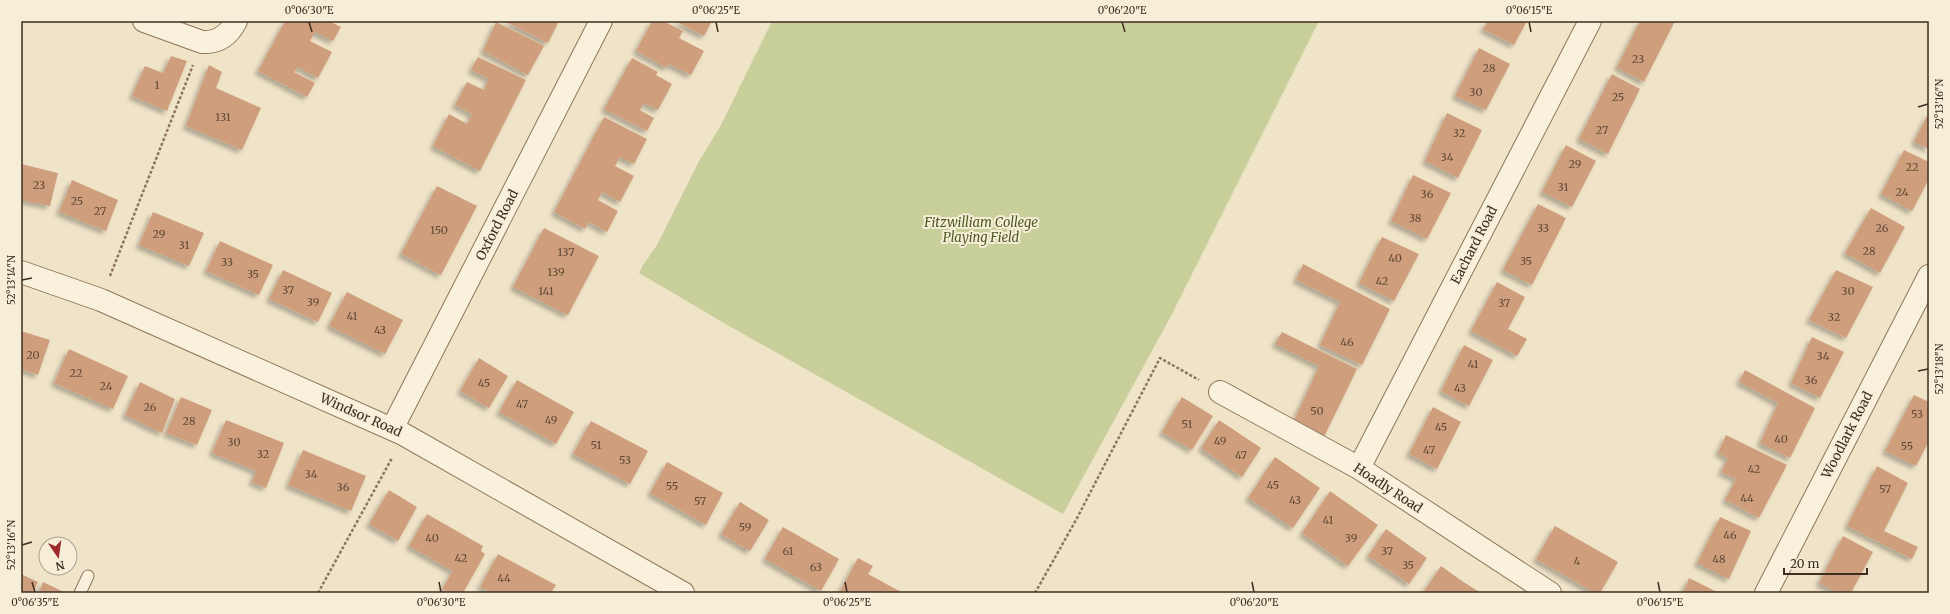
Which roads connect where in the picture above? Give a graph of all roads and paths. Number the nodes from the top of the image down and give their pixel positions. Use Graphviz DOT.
graph roads {
  1 [pos="144,21"];
  2 [pos="236,21"];
  3 [pos="601,21"];
  4 [pos="1590,21"];
  5 [pos="202,42"];
  6 [pos="21,272"];
  7 [pos="1929,276"];
  8 [pos="101,300"];
  9 [pos="1220,392"];
  10 [pos="398,431"];
  11 [pos="1359,468"];
  12 [pos="88,576"];
  13 [pos="80,593"];
  14 [pos="318,593"];
  15 [pos="683,593"];
  16 [pos="1035,593"];
  17 [pos="1550,593"];
  18 [pos="1766,593"];
  1 -- 5 [label="street"];
  2 -- 5 [label="street"];
  3 -- 10 [label="street, Oxford Road"];
  4 -- 11 [label="street, Eachard Road"];
  5 -- 8 [label="path"];
  6 -- 8 [label="street, Windsor Road"];
  7 -- 18 [label="street, Woodlark Road"];
  8 -- 10 [label="street, Windsor Road"];
  9 -- 11 [label="street, Hoadly Road"];
  9 -- 16 [label="path"];
  10 -- 14 [label="path"];
  10 -- 15 [label="street, Windsor Road"];
  11 -- 17 [label="street, Hoadly Road"];
  12 -- 13 [label="lane"];
}
